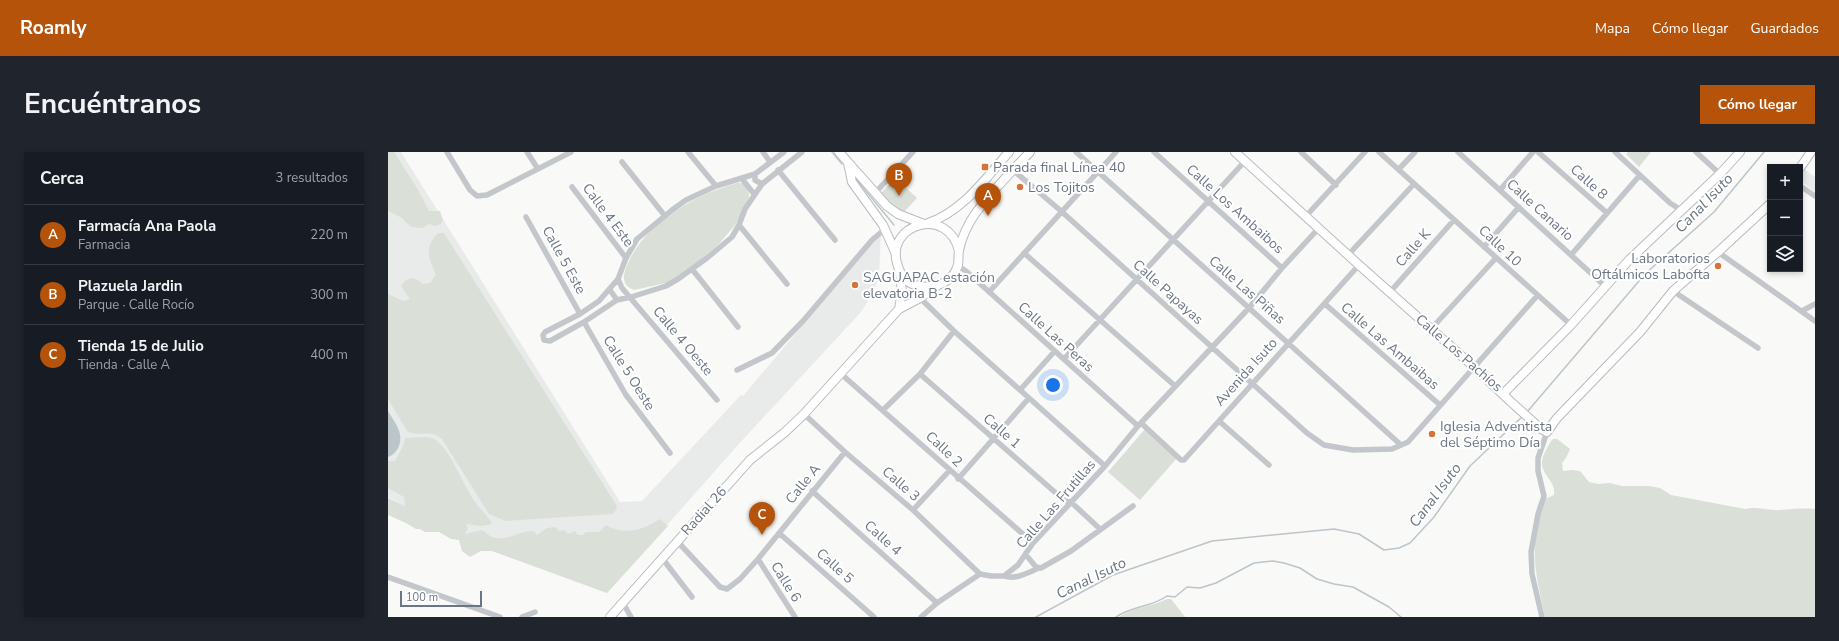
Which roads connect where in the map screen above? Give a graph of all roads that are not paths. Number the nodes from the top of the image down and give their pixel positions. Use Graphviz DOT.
graph roads {
  1 [pos="447,152"];
  2 [pos="527,152"];
  3 [pos="571,152"];
  4 [pos="688,152"];
  5 [pos="763,152"];
  6 [pos="784,152"];
  7 [pos="802,152"];
  8 [pos="839,152"];
  9 [pos="913,152"];
  10 [pos="1009,152"];
  11 [pos="1030,152"];
  12 [pos="1076,152"];
  13 [pos="1116,152"];
  14 [pos="1154,152"];
  15 [pos="1236,152"];
  16 [pos="1301,152"];
  17 [pos="1365,152"];
  18 [pos="1379,152"];
  19 [pos="1415,152"];
  20 [pos="1458,152"];
  21 [pos="1533,152"];
  22 [pos="1538,152"];
  23 [pos="1615,152"];
  24 [pos="1696,152"];
  25 [pos="1740,152"];
  26 [pos="1811,152"];
  27 [pos="1245,160"];
  28 [pos="622,162"];
  29 [pos="770,162"];
  30 [pos="848,162"];
  31 [pos="1803,164"];
  32 [pos="538,169"];
  33 [pos="1399,169"];
  34 [pos="778,170"];
  35 [pos="1013,170"];
  36 [pos="1098,172"];
  37 [pos="755,174"];
  38 [pos="1720,174"];
  39 [pos="1640,176"];
  40 [pos="742,179"];
  41 [pos="762,184"];
  42 [pos="1414,184"];
  43 [pos="1336,185"];
  44 [pos="716,186"];
  45 [pos="572,187"];
  46 [pos="1803,188"];
  47 [pos="1500,190"];
  48 [pos="974,191"];
  49 [pos="875,193"];
  50 [pos="754,194"];
  51 [pos="1815,196"];
  52 [pos="1208,201"];
  53 [pos="983,204"];
  54 [pos="1519,207"];
  55 [pos="1767,207"];
  56 [pos="1681,210"];
  57 [pos="1062,211"];
  58 [pos="1607,213"];
  59 [pos="665,216"];
  60 [pos="1306,216"];
  61 [pos="526,217"];
  62 [pos="1454,220"];
  63 [pos="926,224"];
  64 [pos="739,226"];
  65 [pos="885,229"];
  66 [pos="1318,229"];
  67 [pos="835,240"];
  68 [pos="1173,240"];
  69 [pos="1484,247"];
  70 [pos="959,251"];
  71 [pos="1718,252"];
  72 [pos="1024,253"];
  73 [pos="896,255"];
  74 [pos="1348,255"];
  75 [pos="1571,255"];
  76 [pos="626,258"];
  77 [pos="1496,258"];
  78 [pos="1359,265"];
  79 [pos="958,266"];
  80 [pos="899,268"];
  81 [pos="1282,268"];
  82 [pos="692,269"];
  83 [pos="618,279"];
  84 [pos="1137,280"];
  85 [pos="787,284"];
  86 [pos="937,286"];
  87 [pos="1606,286"];
  88 [pos="610,290"];
  89 [pos="1673,291"];
  90 [pos="989,292"];
  91 [pos="1390,292"];
  92 [pos="1537,296"];
  93 [pos="632,297"];
  94 [pos="920,298"];
  95 [pos="617,300"];
  96 [pos="1325,304"];
  97 [pos="1815,304"];
  98 [pos="1249,308"];
  99 [pos="899,309"];
  100 [pos="1802,311"];
  101 [pos="580,314"];
  102 [pos="1100,319"];
  103 [pos="1815,321"];
  104 [pos="584,322"];
  105 [pos="1571,325"];
  106 [pos="738,327"];
  107 [pos="1431,329"];
  108 [pos="954,331"];
  109 [pos="1289,343"];
  110 [pos="1212,348"];
  111 [pos="1758,348"];
  112 [pos="1054,352"];
  113 [pos="1064,359"];
  114 [pos="1474,367"];
  115 [pos="737,370"];
  116 [pos="840,372"];
  117 [pos="920,374"];
  118 [pos="1252,384"];
  119 [pos="1175,386"];
  120 [pos="1020,390"];
  121 [pos="1503,394"];
  122 [pos="1029,398"];
  123 [pos="717,400"];
  124 [pos="1440,405"];
  125 [pos="883,410"];
  126 [pos="804,414"];
  127 [pos="1219,421"];
  128 [pos="1140,425"];
  129 [pos="1544,430"];
  130 [pos="994,440"];
  131 [pos="1402,445"];
  132 [pos="845,452"];
  133 [pos="670,453"];
  134 [pos="1184,460"];
  135 [pos="1269,465"];
  136 [pos="1105,466"];
  137 [pos="950,470"];
  138 [pos="958,479"];
  139 [pos="812,491"];
  140 [pos="1071,502"];
  141 [pos="1133,506"];
  142 [pos="913,510"];
  143 [pos="1100,529"];
  144 [pos="779,532"];
  145 [pos="677,541"];
  146 [pos="1033,543"];
  147 [pos="1026,555"];
  148 [pos="662,558"];
  149 [pos="758,559"];
  150 [pos="1039,568"];
  151 [pos="980,574"];
  152 [pos="1004,576"];
  153 [pos="388,577"];
  154 [pos="692,597"];
  155 [pos="623,603"];
  156 [pos="937,603"];
  157 [pos="535,612"];
  158 [pos="500,617"];
  159 [pos="522,617"];
  160 [pos="610,617"];
  161 [pos="631,617"];
  162 [pos="794,617"];
  163 [pos="874,617"];
  164 [pos="921,617"];
  165 [pos="1542,617"];
  1 -- 32 [label="street"];
  2 -- 32 [label="street"];
  3 -- 32 [label="street"];
  4 -- 44 [label="street"];
  5 -- 29 [label="street"];
  6 -- 29 [label="street"];
  7 -- 34 [label="street"];
  8 -- 30 [label="street"];
  9 -- 49 [label="street"];
  10 -- 48 [label="street"];
  11 -- 35 [label="street"];
  12 -- 36 [label="street, Calle Las Piñas"];
  13 -- 36 [label="street"];
  14 -- 52 [label="street, Calle Los Ambaibos"];
  15 -- 27 [label="street, Calle Los Pachíos"];
  16 -- 43 [label="street"];
  17 -- 43 [label="street"];
  18 -- 33 [label="street, Calle 10"];
  19 -- 33 [label="street"];
  20 -- 47 [label="street, Calle Canario"];
  21 -- 47 [label="street"];
  22 -- 58 [label="street, Calle 8"];
  23 -- 39 [label="street"];
  24 -- 38 [label="street"];
  25 -- 38 [label="street, Calle Los Pachíos"];
  26 -- 31 [label="street"];
  27 -- 52 [label="street"];
  27 -- 60 [label="street, Calle Los Pachíos"];
  28 -- 59 [label="street"];
  29 -- 37 [label="street"];
  30 -- 49 [label="street"];
  30 -- 65 [label="street"];
  33 -- 42 [label="street, Calle 10"];
  34 -- 41 [label="street"];
  34 -- 67 [label="street"];
  35 -- 53 [label="street"];
  35 -- 57 [label="street, Calle Papayas"];
  36 -- 57 [label="street"];
  36 -- 68 [label="street, Calle Las Piñas"];
  37 -- 40 [label="street"];
  37 -- 41 [label="street"];
  38 -- 56 [label="street, Calle Los Pachíos"];
  39 -- 56 [label="street"];
  39 -- 58 [label="street"];
  40 -- 44 [label="street"];
  40 -- 50 [label="street"];
  41 -- 50 [label="street"];
  42 -- 62 [label="street, Calle 10"];
  42 -- 74 [label="street"];
  43 -- 60 [label="street"];
  44 -- 59 [label="street"];
  45 -- 76 [label="street, Calle 4 Este"];
  46 -- 51 [label="street"];
  47 -- 54 [label="street, Calle Canario"];
  48 -- 53 [label="street"];
  48 -- 63 [label="street"];
  49 -- 63 [label="street"];
  50 -- 64 [label="street"];
  52 -- 68 [label="street"];
  52 -- 81 [label="street, Calle Los Ambaibos"];
  53 -- 70 [label="street"];
  54 -- 69 [label="street"];
  54 -- 75 [label="street, Calle Canario"];
  55 -- 71 [label="street"];
  56 -- 87 [label="street, Calle Los Pachíos"];
  57 -- 72 [label="street"];
  57 -- 84 [label="street, Calle Papayas"];
  58 -- 75 [label="street"];
  59 -- 76 [label="street"];
  60 -- 66 [label="street, Calle Los Pachíos"];
  61 -- 101 [label="street, Calle 5 Este"];
  62 -- 69 [label="street, Calle 10"];
  62 -- 91 [label="street, Calle K"];
  63 -- 70 [label="street"];
  63 -- 73 [label="street"];
  64 -- 82 [label="street"];
  64 -- 85 [label="street"];
  65 -- 73 [label="street"];
  65 -- 115 [label="street"];
  66 -- 74 [label="street, Calle Los Pachíos"];
  66 -- 81 [label="street, Calle Las Frutillas"];
  68 -- 84 [label="street"];
  68 -- 98 [label="street, Calle Las Piñas"];
  69 -- 77 [label="street, Calle 10"];
  70 -- 79 [label="street"];
  71 -- 89 [label="street"];
  71 -- 100 [label="street"];
  72 -- 90 [label="street"];
  72 -- 102 [label="street"];
  73 -- 80 [label="street"];
  74 -- 78 [label="street, Calle Los Pachíos"];
  75 -- 87 [label="street, Calle Canario"];
  76 -- 83 [label="street"];
  77 -- 92 [label="street, Calle 10"];
  77 -- 107 [label="street"];
  78 -- 91 [label="street, Calle Los Pachíos"];
  78 -- 96 [label="street, Avenida Isuto"];
  79 -- 86 [label="street"];
  79 -- 90 [label="street, Calle Las Peras"];
  80 -- 86 [label="street"];
  80 -- 99 [label="street"];
  81 -- 98 [label="street, Calle Las Frutillas"];
  82 -- 93 [label="street"];
  82 -- 106 [label="street"];
  83 -- 88 [label="street"];
  83 -- 93 [label="street, Calle 4 Oeste"];
  84 -- 102 [label="street"];
  84 -- 110 [label="street, Calle Papayas"];
  86 -- 94 [label="street, Radial 26"];
  87 -- 105 [label="street, Calle Los Pachíos"];
  88 -- 95 [label="street"];
  88 -- 101 [label="street"];
  89 -- 111 [label="street"];
  89 -- 129 [label="street"];
  90 -- 112 [label="street, Calle Las Peras"];
  91 -- 107 [label="street, Calle Los Pachíos"];
  92 -- 105 [label="street, Calle 10"];
  92 -- 114 [label="street"];
  93 -- 95 [label="street"];
  93 -- 123 [label="street, Calle 4 Oeste"];
  94 -- 99 [label="street, Radial 26"];
  94 -- 108 [label="street"];
  95 -- 104 [label="street"];
  96 -- 109 [label="street, Avenida Isuto"];
  96 -- 124 [label="street, Calle Las Ambaibas"];
  97 -- 100 [label="street"];
  98 -- 109 [label="street, Calle Las Piñas"];
  98 -- 110 [label="street, Calle Las Frutillas"];
  99 -- 116 [label="street, Radial 26"];
  100 -- 103 [label="street"];
  101 -- 104 [label="street"];
  102 -- 113 [label="street"];
  102 -- 119 [label="street"];
  104 -- 133 [label="street, Calle 5 Oeste"];
  105 -- 121 [label="street, Calle Los Pachíos"];
  107 -- 114 [label="street, Calle Los Pachíos"];
  108 -- 117 [label="street"];
  108 -- 120 [label="street"];
  109 -- 118 [label="street, Avenida Isuto"];
  109 -- 131 [label="street, Calle Las Piñas"];
  110 -- 118 [label="street, Calle Papayas"];
  110 -- 119 [label="street, Calle Las Frutillas"];
  112 -- 113 [label="street, Calle Las Peras"];
  112 -- 120 [label="street"];
  113 -- 128 [label="street, Calle Las Peras"];
  114 -- 121 [label="street, Calle Los Pachíos"];
  114 -- 124 [label="street"];
  116 -- 125 [label="street, Calle 2"];
  116 -- 126 [label="street, Radial 26"];
  117 -- 125 [label="street"];
  117 -- 130 [label="street, Calle 1"];
  118 -- 127 [label="street, Avenida Isuto"];
  118 -- 131 [label="street, Calle Papayas"];
  119 -- 128 [label="street, Calle Las Frutillas"];
  120 -- 122 [label="street"];
  121 -- 129 [label="street"];
  122 -- 130 [label="street"];
  122 -- 136 [label="street"];
  124 -- 131 [label="street"];
  125 -- 137 [label="street, Calle 2"];
  126 -- 132 [label="street, Calle 3"];
  126 -- 145 [label="street, Radial 26"];
  127 -- 134 [label="street, Avenida Isuto"];
  127 -- 135 [label="street"];
  128 -- 134 [label="street, Calle Las Peras"];
  128 -- 136 [label="street, Calle Las Frutillas"];
  129 -- 165 [label="street"];
  130 -- 138 [label="street"];
  130 -- 140 [label="street, Calle 1"];
  132 -- 139 [label="street, Calle A"];
  132 -- 142 [label="street, Calle 3"];
  136 -- 140 [label="street, Calle Las Frutillas"];
  137 -- 138 [label="street, Calle 2"];
  137 -- 142 [label="street"];
  138 -- 146 [label="street, Calle 2"];
  139 -- 144 [label="street, Calle A"];
  139 -- 156 [label="street, Calle 4"];
  140 -- 143 [label="street, Calle 1"];
  140 -- 146 [label="street, Calle Las Frutillas"];
  141 -- 143 [label="street"];
  142 -- 151 [label="street, Calle 3"];
  143 -- 150 [label="street"];
  144 -- 149 [label="street, Calle A"];
  144 -- 163 [label="street, Calle 5"];
  145 -- 148 [label="street, Radial 26"];
  145 -- 149 [label="street, Calle A"];
  146 -- 147 [label="street, Calle Las Frutillas"];
  147 -- 150 [label="street"];
  147 -- 152 [label="street, Calle Las Frutillas"];
  148 -- 154 [label="street"];
  148 -- 155 [label="street, Radial 26"];
  149 -- 162 [label="street, Calle 6"];
  150 -- 152 [label="street"];
  151 -- 152 [label="street"];
  151 -- 156 [label="street"];
  153 -- 158 [label="street"];
  155 -- 160 [label="street, Radial 26"];
  155 -- 161 [label="street"];
  156 -- 164 [label="street"];
  157 -- 159 [label="street"];
}
